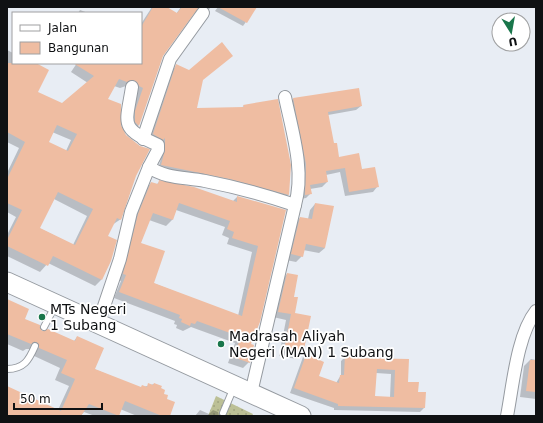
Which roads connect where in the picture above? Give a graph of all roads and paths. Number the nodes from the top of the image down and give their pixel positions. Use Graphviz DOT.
graph roads {
  1 [pos="203,13"];
  2 [pos="132,87"];
  3 [pos="285,97"];
  4 [pos="143,139"];
  5 [pos="149,166"];
  6 [pos="295,205"];
  7 [pos="7,282"];
  8 [pos="56,303"];
  9 [pos="536,311"];
  10 [pos="98,324"];
  11 [pos="44,327"];
  12 [pos="35,346"];
  13 [pos="7,369"];
  14 [pos="243,389"];
  15 [pos="223,413"];
  16 [pos="301,416"];
  17 [pos="507,416"];
  1 -- 4 [label="street"];
  2 -- 4 [label="street"];
  3 -- 6 [label="street"];
  4 -- 5 [label="street"];
  5 -- 6 [label="street"];
  5 -- 10 [label="street"];
  6 -- 14 [label="street"];
  7 -- 8 [label="main road"];
  8 -- 10 [label="main road"];
  8 -- 11 [label="lane"];
  9 -- 17 [label="street"];
  10 -- 14 [label="main road"];
  12 -- 13 [label="lane"];
  14 -- 15 [label="lane"];
  14 -- 16 [label="main road"];
}
